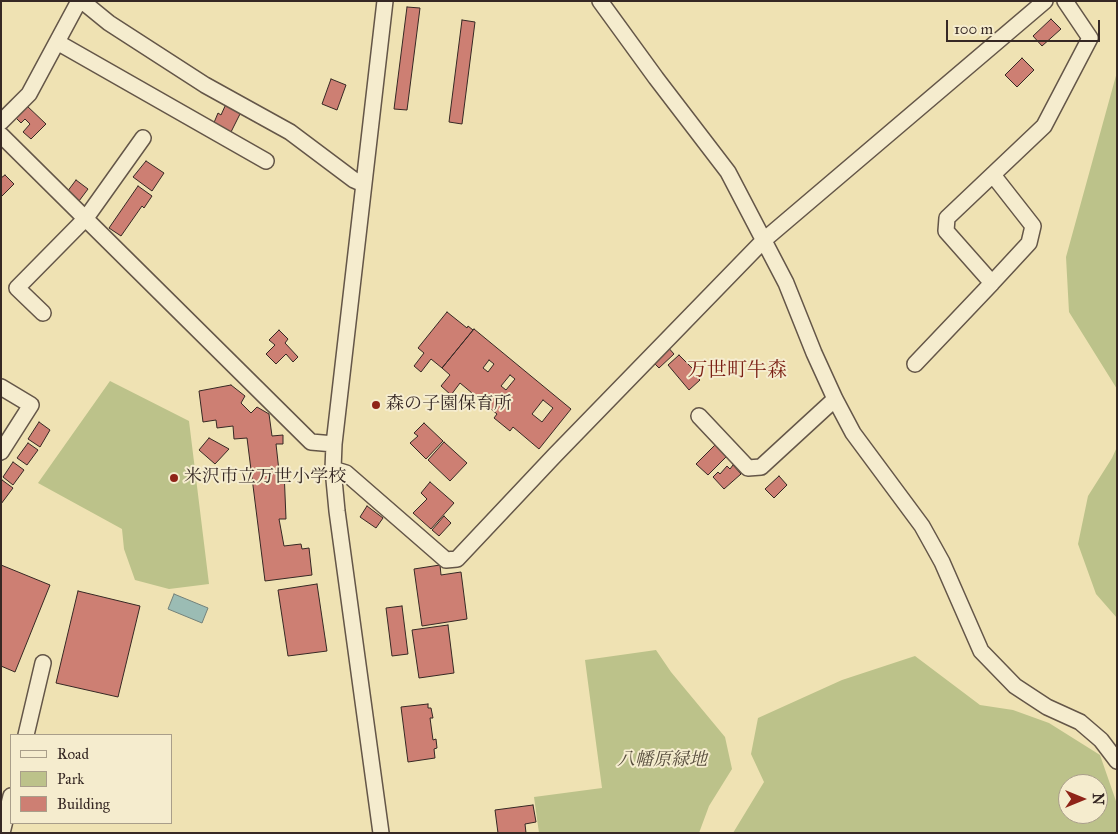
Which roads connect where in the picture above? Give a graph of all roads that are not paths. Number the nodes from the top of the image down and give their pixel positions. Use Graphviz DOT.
graph roads {
  1 [pos="80,1"];
  2 [pos="385,1"];
  3 [pos="600,1"];
  4 [pos="1045,1"];
  5 [pos="1066,1"];
  6 [pos="57,42"];
  7 [pos="1,122"];
  8 [pos="1,135"];
  9 [pos="143,138"];
  10 [pos="266,161"];
  11 [pos="992,175"];
  12 [pos="363,184"];
  13 [pos="86,218"];
  14 [pos="764,240"];
  15 [pos="992,283"];
  16 [pos="43,312"];
  17 [pos="915,364"];
  18 [pos="1,387"];
  19 [pos="835,399"];
  20 [pos="699,416"];
  21 [pos="334,444"];
  22 [pos="1,452"];
  23 [pos="333,469"];
  24 [pos="43,663"];
  25 [pos="26,734"];
  26 [pos="1117,761"];
  27 [pos="10,800"];
  28 [pos="2,833"];
  29 [pos="381,833"];
  1 -- 6 [label="street"];
  1 -- 12 [label="street"];
  2 -- 12 [label="street"];
  3 -- 14 [label="street"];
  4 -- 14 [label="street"];
  5 -- 11 [label="street"];
  6 -- 7 [label="street"];
  6 -- 10 [label="street"];
  8 -- 13 [label="street"];
  9 -- 13 [label="street"];
  11 -- 15 [label="street"];
  11 -- 15 [label="street"];
  12 -- 21 [label="street"];
  13 -- 16 [label="street"];
  13 -- 21 [label="street"];
  14 -- 19 [label="street"];
  14 -- 23 [label="street"];
  15 -- 17 [label="street"];
  18 -- 22 [label="street"];
  19 -- 20 [label="street"];
  19 -- 26 [label="street"];
  21 -- 23 [label="street"];
  23 -- 29 [label="street"];
  24 -- 25 [label="street"];
  27 -- 28 [label="street"];
}
